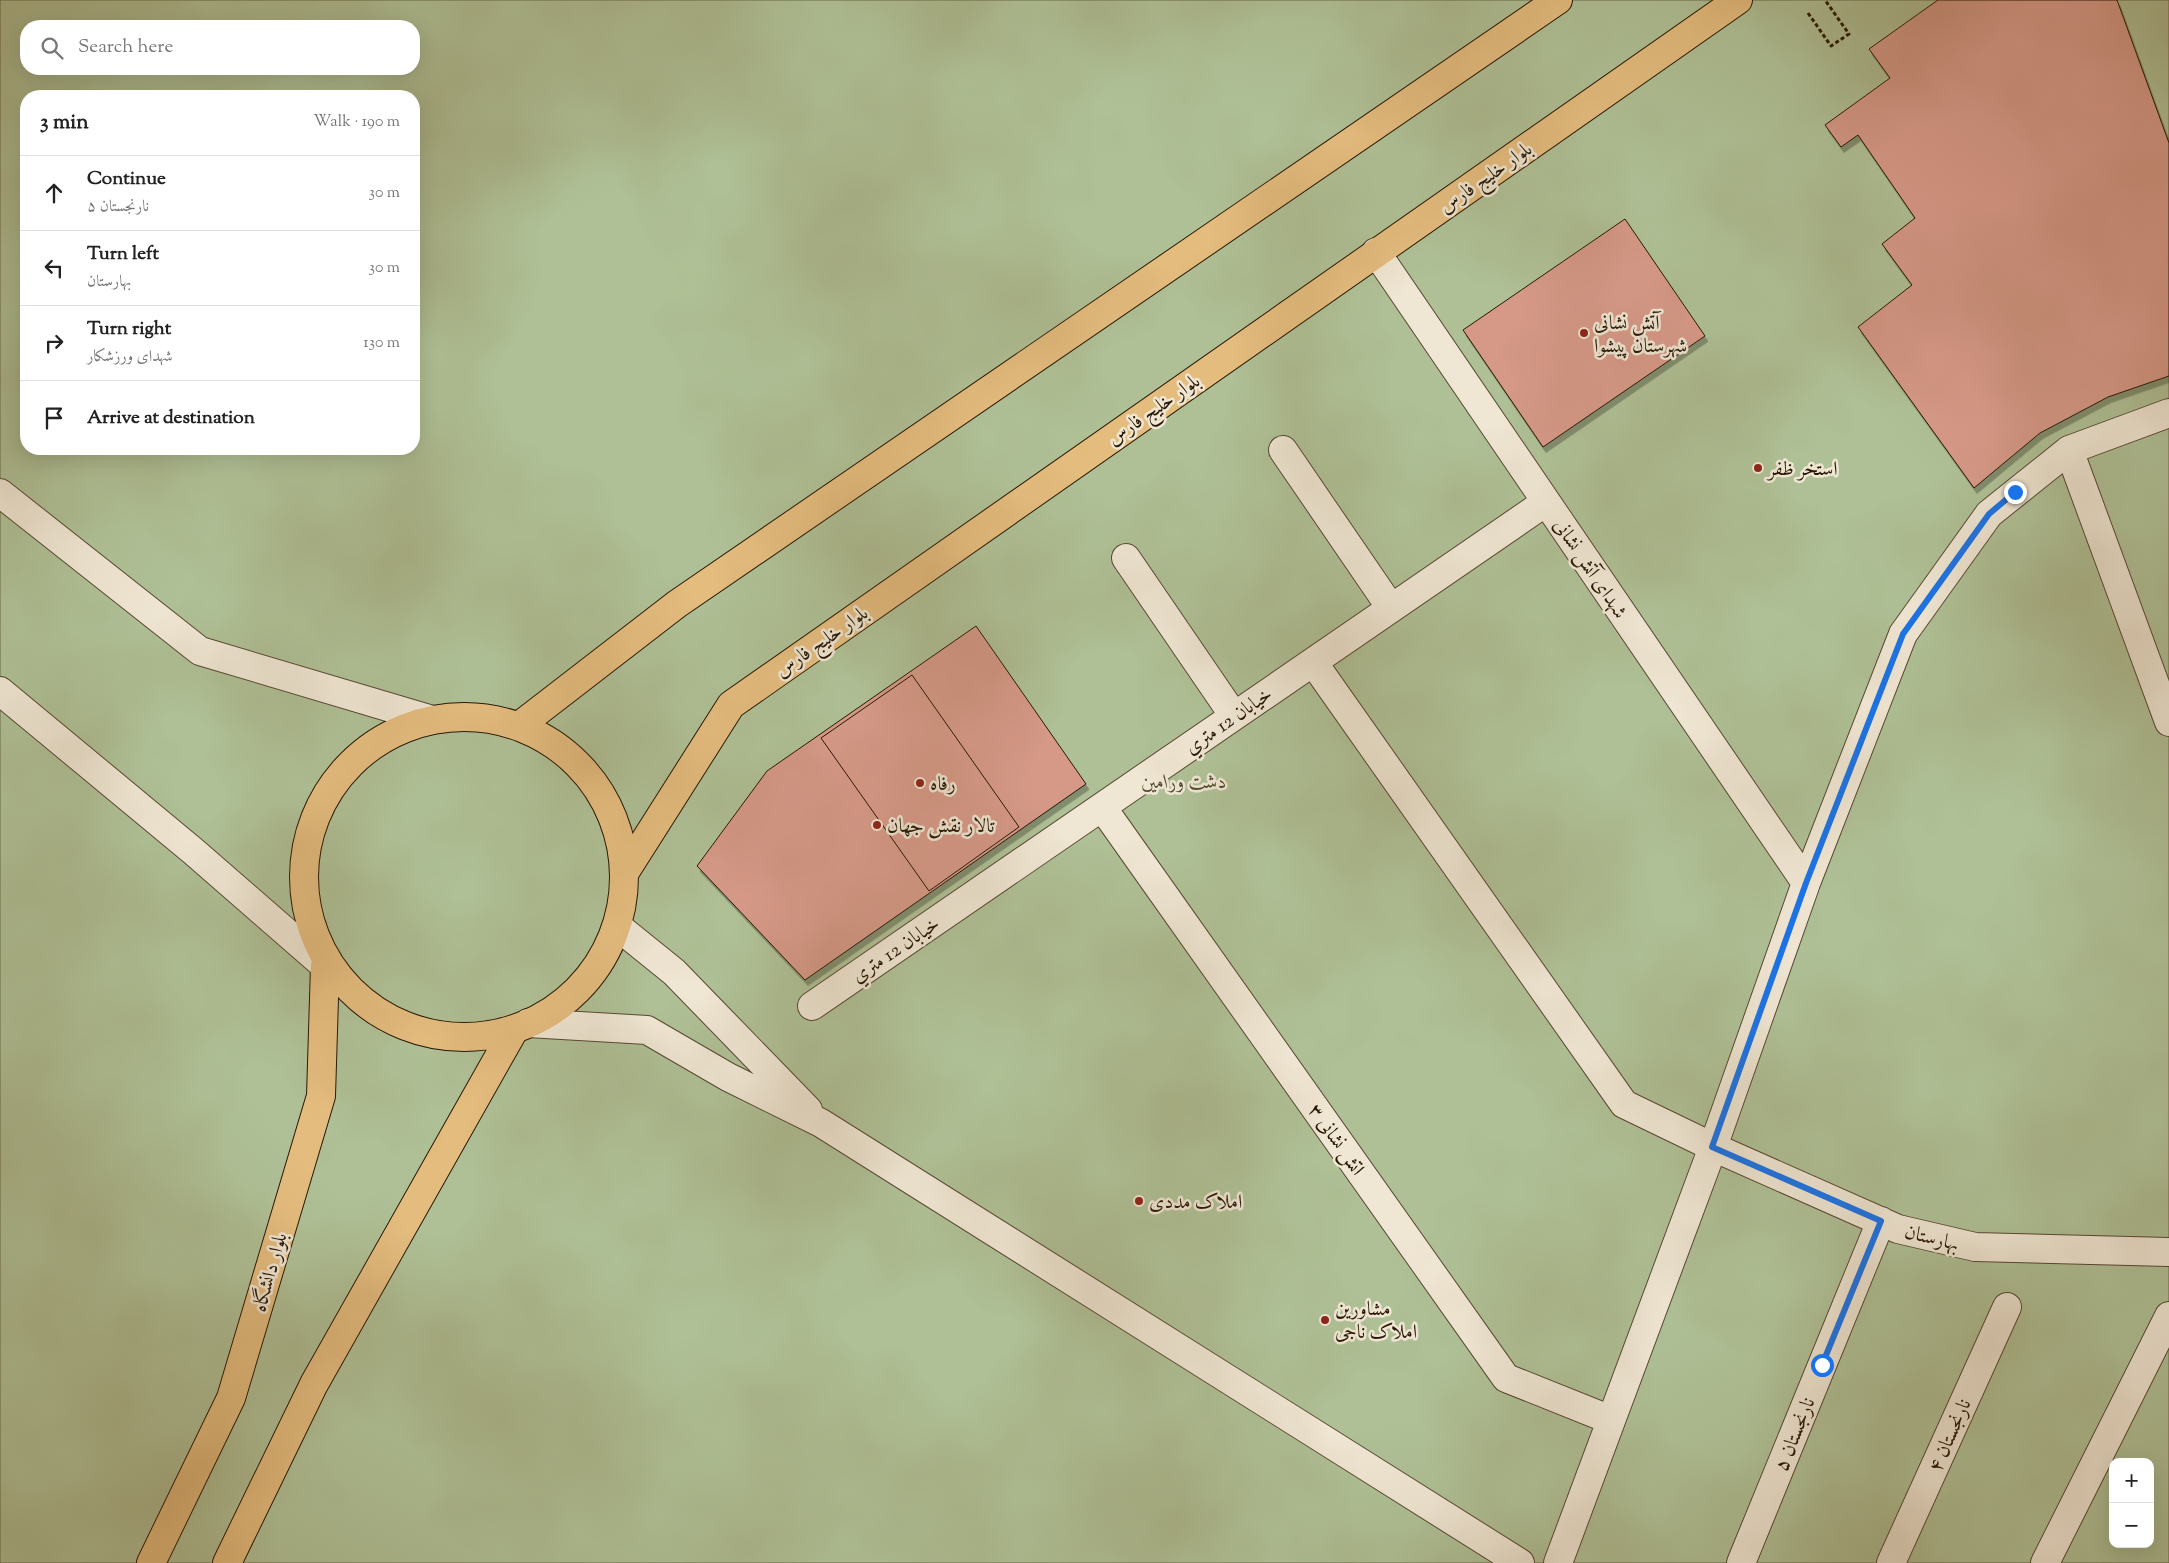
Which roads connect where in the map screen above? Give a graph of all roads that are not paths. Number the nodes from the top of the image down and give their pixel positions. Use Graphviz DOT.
graph roads {
  1 [pos="1558,0"];
  2 [pos="1738,0"];
  3 [pos="1531,10"];
  4 [pos="1376,252"];
  5 [pos="2169,413"];
  6 [pos="1282,450"];
  7 [pos="2069,450"];
  8 [pos="0,493"];
  9 [pos="1546,502"];
  10 [pos="1126,558"];
  11 [pos="1392,608"];
  12 [pos="1313,662"];
  13 [pos="0,691"];
  14 [pos="1234,716"];
  15 [pos="432,720"];
  16 [pos="2169,722"];
  17 [pos="519,726"];
  18 [pos="1102,807"];
  19 [pos="624,872"];
  20 [pos="1806,883"];
  21 [pos="617,926"];
  22 [pos="324,966"];
  23 [pos="812,1006"];
  24 [pos="521,1026"];
  25 [pos="821,1123"];
  26 [pos="1712,1147"];
  27 [pos="1881,1221"];
  28 [pos="2169,1252"];
  29 [pos="2007,1307"];
  30 [pos="2169,1316"];
  31 [pos="1611,1420"];
  32 [pos="151,1563"];
  33 [pos="227,1563"];
  34 [pos="1520,1563"];
  35 [pos="1558,1563"];
  36 [pos="1741,1563"];
  37 [pos="1891,1563"];
  38 [pos="2045,1563"];
  1 -- 3 [label="main road"];
  2 -- 4 [label="main road, بلوار خلیج فارس"];
  3 -- 17 [label="main road"];
  4 -- 9 [label="street, شهدای آتش نشانی"];
  4 -- 19 [label="main road, بلوار خلیج فارس"];
  5 -- 7 [label="street"];
  6 -- 11 [label="street"];
  7 -- 16 [label="street"];
  7 -- 20 [label="street"];
  8 -- 15 [label="street"];
  9 -- 11 [label="street, خيابان 12 متري"];
  9 -- 20 [label="street, شهدای آتش نشانی"];
  10 -- 14 [label="street"];
  11 -- 12 [label="street, خيابان 12 متري"];
  12 -- 14 [label="street, خيابان 12 متري"];
  12 -- 26 [label="street, بهارستان"];
  13 -- 22 [label="street"];
  14 -- 18 [label="street, خيابان 12 متري"];
  15 -- 17 [label="main road"];
  15 -- 22 [label="main road"];
  17 -- 19 [label="main road"];
  18 -- 23 [label="street, خيابان 12 متري"];
  18 -- 31 [label="street, اتش نشانی ۳"];
  19 -- 21 [label="main road"];
  20 -- 26 [label="street"];
  21 -- 24 [label="main road"];
  21 -- 25 [label="street"];
  22 -- 24 [label="main road"];
  22 -- 32 [label="main road, بلوار دانشگاه"];
  24 -- 25 [label="street"];
  24 -- 33 [label="main road"];
  25 -- 34 [label="street"];
  26 -- 27 [label="street, بهارستان"];
  26 -- 31 [label="street"];
  27 -- 28 [label="street, بهارستان"];
  27 -- 36 [label="street, نارنجستان ۵"];
  29 -- 37 [label="street, نارنجستان ۴"];
  30 -- 38 [label="street"];
  31 -- 35 [label="street"];
}
